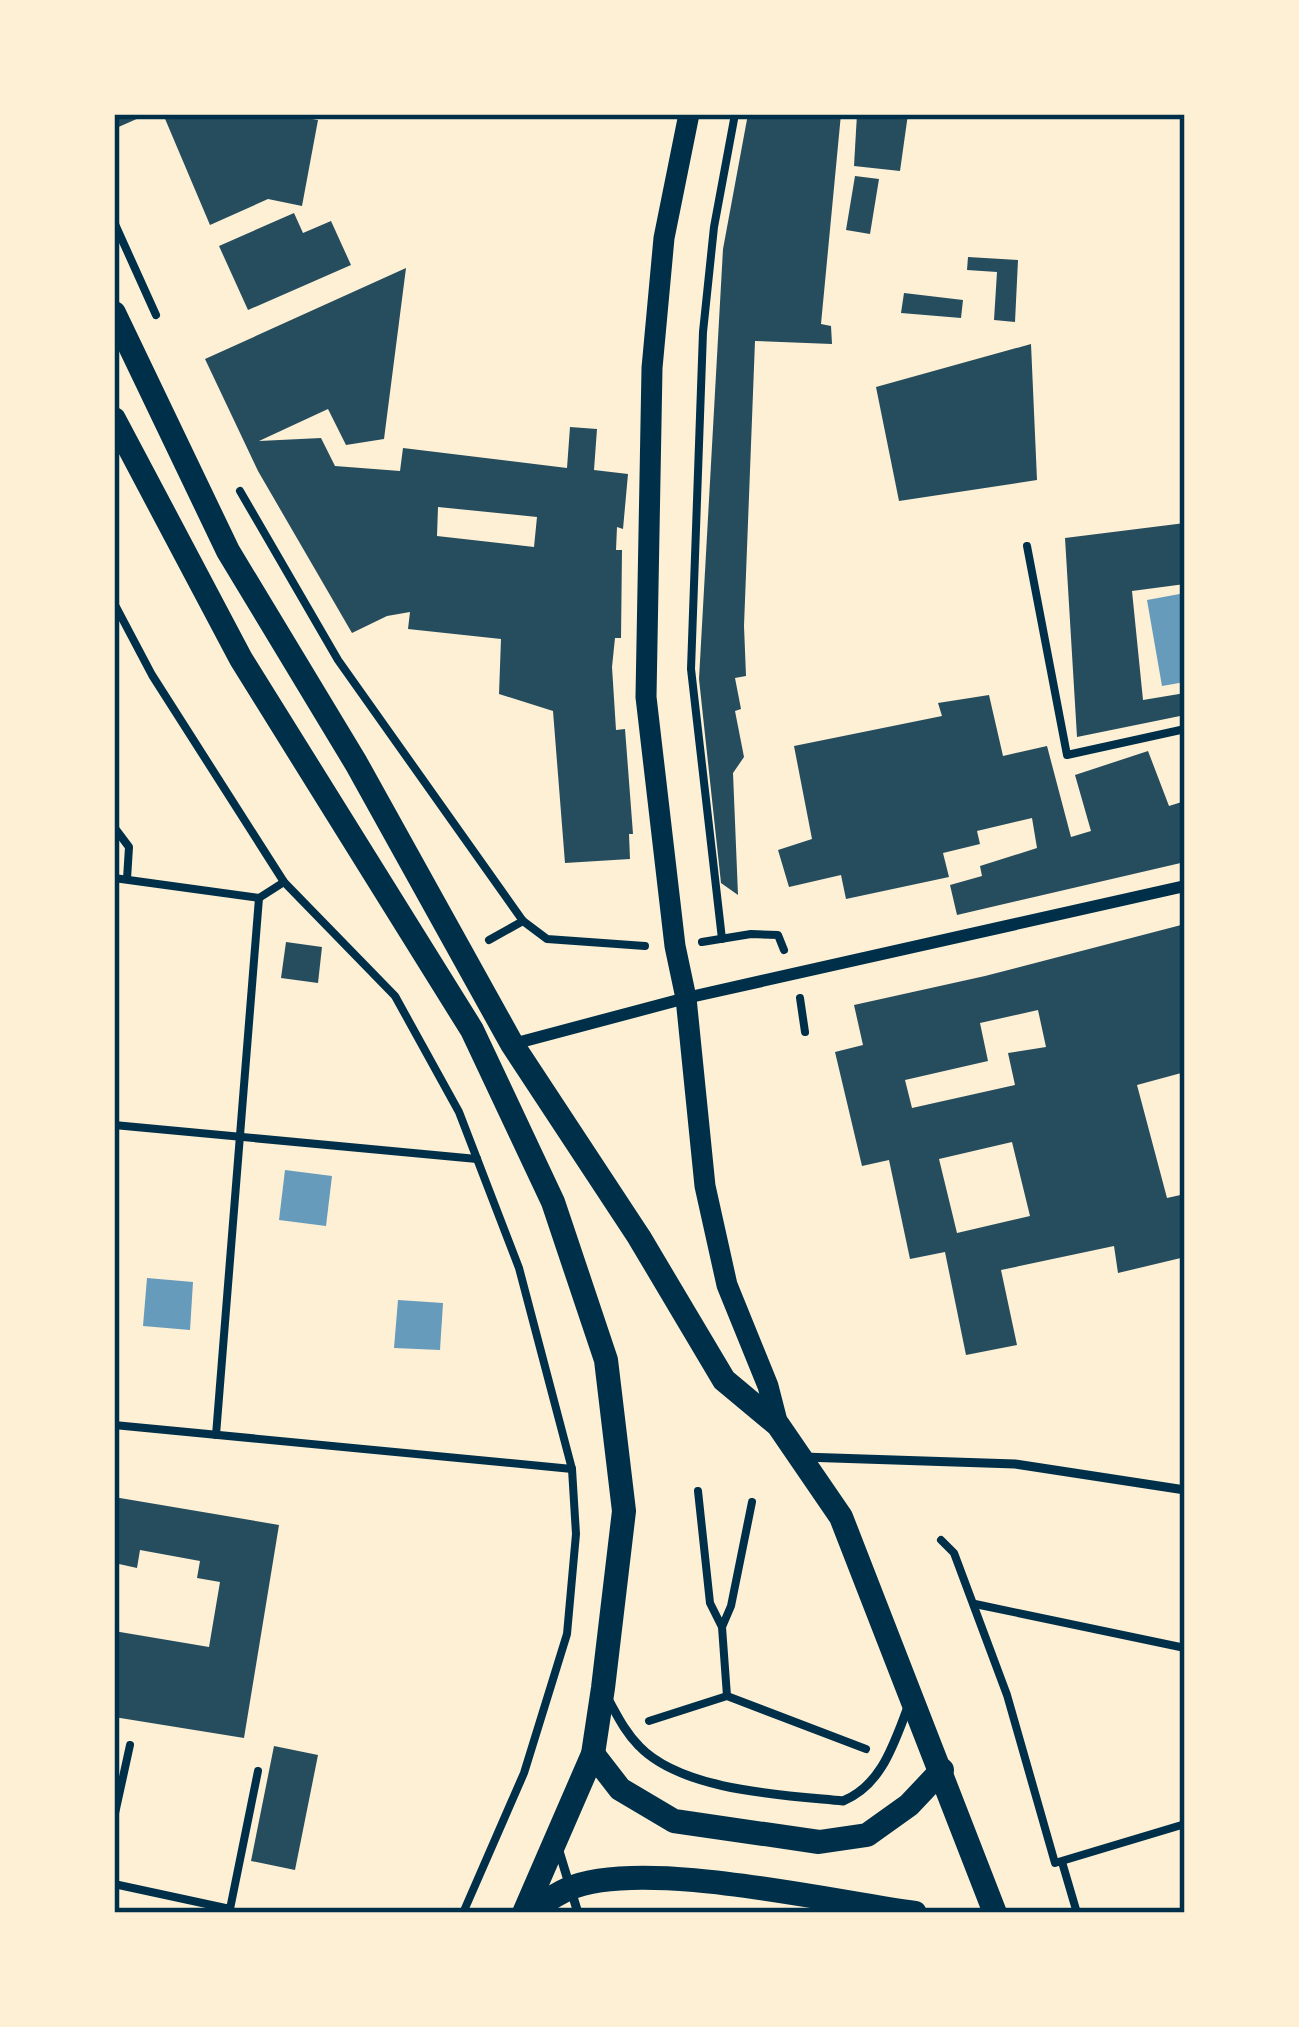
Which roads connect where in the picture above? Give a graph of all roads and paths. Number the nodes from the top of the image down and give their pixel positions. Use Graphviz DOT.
graph roads {
  1 [pos="688,114"];
  2 [pos="735,114"];
  3 [pos="114,222"];
  4 [pos="114,313"];
  5 [pos="160,322"];
  6 [pos="114,419"];
  7 [pos="235,482"];
  8 [pos="1027,546"];
  9 [pos="114,603"];
  10 [pos="1185,729"];
  11 [pos="114,827"];
  12 [pos="114,878"];
  13 [pos="128,879"];
  14 [pos="284,882"];
  15 [pos="1185,886"];
  16 [pos="259,898"];
  17 [pos="722,939"];
  18 [pos="656,946"];
  19 [pos="686,998"];
  20 [pos="512,1044"];
  21 [pos="114,1125"];
  22 [pos="240,1137"];
  23 [pos="477,1159"];
  24 [pos="114,1425"];
  25 [pos="778,1425"];
  26 [pos="216,1435"];
  27 [pos="803,1457"];
  28 [pos="572,1469"];
  29 [pos="1185,1490"];
  30 [pos="698,1492"];
  31 [pos="752,1502"];
  32 [pos="941,1540"];
  33 [pos="974,1603"];
  34 [pos="722,1627"];
  35 [pos="1185,1648"];
  36 [pos="603,1688"];
  37 [pos="727,1696"];
  38 [pos="912,1698"];
  39 [pos="625,1729"];
  40 [pos="130,1744"];
  41 [pos="868,1750"];
  42 [pos="593,1754"];
  43 [pos="942,1769"];
  44 [pos="258,1771"];
  45 [pos="114,1818"];
  46 [pos="1185,1824"];
  47 [pos="556,1840"];
  48 [pos="1062,1862"];
  49 [pos="114,1884"];
  50 [pos="568,1888"];
  51 [pos="839,1908"];
  52 [pos="463,1913"];
  53 [pos="526,1913"];
  54 [pos="578,1913"];
  55 [pos="915,1913"];
  56 [pos="995,1913"];
  57 [pos="1077,1913"];
  1 -- 19 [label="street"];
  2 -- 17 [label="path"];
  3 -- 5 [label="path"];
  4 -- 20 [label="main road"];
  6 -- 36 [label="main road"];
  7 -- 18 [label="path"];
  8 -- 10 [label="path"];
  9 -- 14 [label="path"];
  11 -- 13 [label="path"];
  12 -- 13 [label="path"];
  13 -- 16 [label="path"];
  14 -- 16 [label="path"];
  14 -- 23 [label="path"];
  15 -- 19 [label="street"];
  16 -- 22 [label="path"];
  19 -- 20 [label="street"];
  19 -- 25 [label="street"];
  20 -- 25 [label="main road"];
  21 -- 22 [label="path"];
  22 -- 23 [label="path"];
  22 -- 26 [label="path"];
  23 -- 28 [label="path"];
  24 -- 26 [label="path"];
  25 -- 27 [label="main road"];
  26 -- 28 [label="path"];
  27 -- 29 [label="lane"];
  27 -- 38 [label="main road"];
  28 -- 52 [label="path"];
  30 -- 34 [label="path"];
  31 -- 34 [label="path"];
  32 -- 33 [label="path"];
  33 -- 35 [label="path"];
  33 -- 48 [label="path"];
  34 -- 37 [label="path"];
  36 -- 39 [label="lane"];
  36 -- 42 [label="main road"];
  37 -- 39 [label="path"];
  37 -- 41 [label="path"];
  38 -- 39 [label="lane"];
  38 -- 43 [label="main road"];
  40 -- 45 [label="path"];
  42 -- 43 [label="main road"];
  42 -- 47 [label="main road"];
  43 -- 56 [label="main road"];
  44 -- 49 [label="path"];
  46 -- 48 [label="path"];
  47 -- 50 [label="lane"];
  47 -- 53 [label="main road"];
  48 -- 57 [label="path"];
  50 -- 51 [label="main road"];
  50 -- 53 [label="main road"];
  50 -- 54 [label="lane"];
  51 -- 55 [label="main road"];
}
